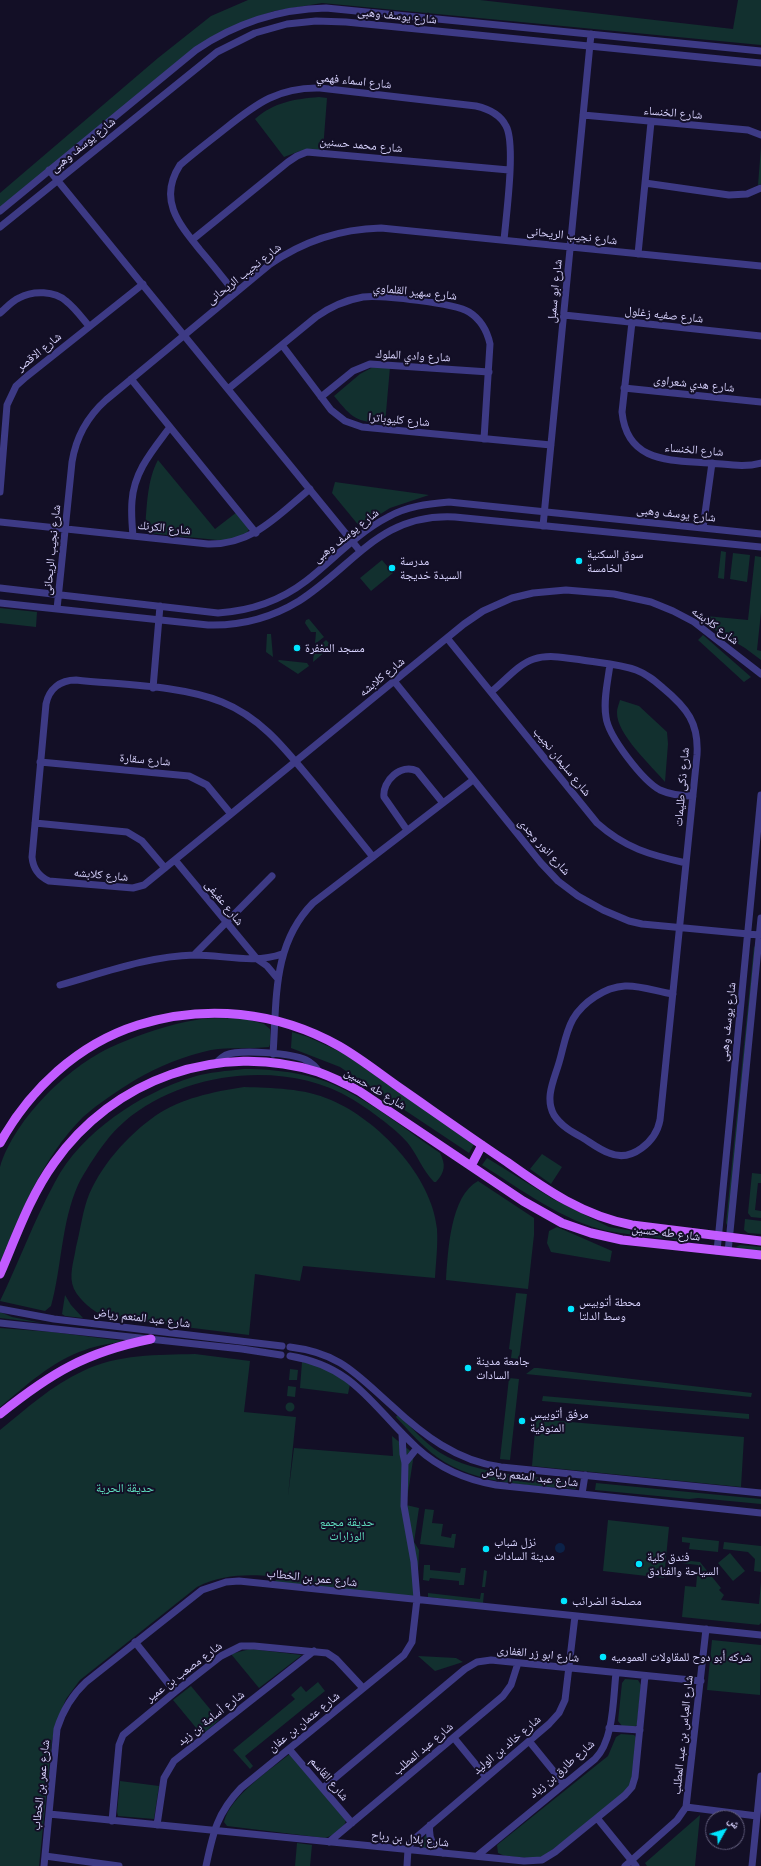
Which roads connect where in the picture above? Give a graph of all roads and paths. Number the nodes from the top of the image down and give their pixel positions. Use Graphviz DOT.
graph roads {
  1 [pos="251,20"];
  2 [pos="255,33"];
  3 [pos="591,34"];
  4 [pos="590,46"];
  5 [pos="761,51"];
  6 [pos="761,63"];
  7 [pos="583,116"];
  8 [pos="651,122"];
  9 [pos="761,135"];
  10 [pos="50,170"];
  11 [pos="509,170"];
  12 [pos="58,180"];
  13 [pos="645,184"];
  14 [pos="761,188"];
  15 [pos="0,211"];
  16 [pos="0,227"];
  17 [pos="192,240"];
  18 [pos="504,240"];
  19 [pos="570,247"];
  20 [pos="638,254"];
  21 [pos="761,266"];
  22 [pos="143,284"];
  23 [pos="235,293"];
  24 [pos="0,313"];
  25 [pos="564,315"];
  26 [pos="632,322"];
  27 [pos="89,326"];
  28 [pos="184,335"];
  29 [pos="761,336"];
  30 [pos="282,345"];
  31 [pos="489,372"];
  32 [pos="131,379"];
  33 [pos="624,388"];
  34 [pos="228,389"];
  35 [pos="321,397"];
  36 [pos="761,402"];
  37 [pos="170,427"];
  38 [pos="484,439"];
  39 [pos="551,445"];
  40 [pos="712,463"];
  41 [pos="761,463"];
  42 [pos="310,489"];
  43 [pos="0,492"];
  44 [pos="545,512"];
  45 [pos="0,522"];
  46 [pos="543,526"];
  47 [pos="703,528"];
  48 [pos="65,529"];
  49 [pos="256,533"];
  50 [pos="761,534"];
  51 [pos="133,536"];
  52 [pos="352,541"];
  53 [pos="761,548"];
  54 [pos="360,551"];
  55 [pos="0,588"];
  56 [pos="58,594"];
  57 [pos="0,604"];
  58 [pos="160,606"];
  59 [pos="57,609"];
  60 [pos="158,620"];
  61 [pos="447,638"];
  62 [pos="610,664"];
  63 [pos="761,674"];
  64 [pos="394,681"];
  65 [pos="153,688"];
  66 [pos="491,692"];
  67 [pos="40,762"];
  68 [pos="296,762"];
  69 [pos="473,780"];
  70 [pos="761,795"];
  71 [pos="693,796"];
  72 [pos="443,803"];
  73 [pos="231,814"];
  74 [pos="35,823"];
  75 [pos="407,830"];
  76 [pos="373,857"];
  77 [pos="175,860"];
  78 [pos="686,862"];
  79 [pos="165,868"];
  80 [pos="272,876"];
  81 [pos="761,918"];
  82 [pos="226,922"];
  83 [pos="680,927"];
  84 [pos="747,934"];
  85 [pos="759,935"];
  86 [pos="282,954"];
  87 [pos="194,955"];
  88 [pos="257,959"];
  89 [pos="278,979"];
  90 [pos="60,985"];
  91 [pos="673,994"];
  92 [pos="275,1020"];
  93 [pos="273,1054"];
  94 [pos="216,1063"];
  95 [pos="320,1073"];
  96 [pos="0,1143"];
  97 [pos="482,1145"];
  98 [pos="471,1166"];
  99 [pos="718,1237"];
  100 [pos="730,1238"];
  101 [pos="761,1241"];
  102 [pos="717,1251"];
  103 [pos="728,1252"];
  104 [pos="761,1255"];
  105 [pos="0,1274"];
  106 [pos="0,1309"];
  107 [pos="54,1319"];
  108 [pos="0,1323"];
  109 [pos="53,1329"];
  110 [pos="151,1339"];
  111 [pos="282,1346"];
  112 [pos="290,1347"];
  113 [pos="281,1355"];
  114 [pos="290,1356"];
  115 [pos="392,1406"];
  116 [pos="0,1414"];
  117 [pos="383,1415"];
  118 [pos="402,1434"];
  119 [pos="416,1448"];
  120 [pos="405,1463"];
  121 [pos="585,1475"];
  122 [pos="761,1492"];
  123 [pos="582,1494"];
  124 [pos="761,1513"];
  125 [pos="417,1599"];
  126 [pos="575,1616"];
  127 [pos="706,1629"];
  128 [pos="761,1635"];
  129 [pos="135,1642"];
  130 [pos="314,1651"];
  131 [pos="518,1663"];
  132 [pos="569,1668"];
  133 [pos="616,1673"];
  134 [pos="645,1676"];
  135 [pos="700,1681"];
  136 [pos="363,1688"];
  137 [pos="175,1692"];
  138 [pos="609,1728"];
  139 [pos="640,1730"];
  140 [pos="454,1738"];
  141 [pos="529,1741"];
  142 [pos="289,1749"];
  143 [pos="761,1776"];
  144 [pos="486,1777"];
  145 [pos="564,1784"];
  146 [pos="323,1788"];
  147 [pos="686,1807"];
  148 [pos="49,1814"];
  149 [pos="757,1816"];
  150 [pos="596,1818"];
  151 [pos="112,1821"];
  152 [pos="352,1823"];
  153 [pos="157,1825"];
  154 [pos="430,1825"];
  155 [pos="213,1830"];
  156 [pos="329,1842"];
  157 [pos="408,1849"];
  158 [pos="442,1853"];
  159 [pos="45,1856"];
  160 [pos="477,1856"];
  161 [pos="634,1863"];
  162 [pos="44,1866"];
  163 [pos="119,1866"];
  164 [pos="206,1866"];
  165 [pos="407,1866"];
  166 [pos="625,1866"];
  167 [pos="752,1866"];
  1 -- 2 [label="street"];
  1 -- 3 [label="street, شارع يوسف وهبى"];
  1 -- 10 [label="street, شارع يوسف وهبى"];
  2 -- 4 [label="street, شارع يوسف وهبى"];
  2 -- 12 [label="street, شارع يوسف وهبى"];
  3 -- 4 [label="street, شارع ابو سمبل"];
  3 -- 5 [label="street, شارع يوسف وهبى"];
  4 -- 6 [label="street, شارع يوسف وهبى"];
  4 -- 7 [label="street, شارع ابو سمبل"];
  7 -- 8 [label="street, شارع الخنساء"];
  7 -- 19 [label="street, شارع ابو سمبل"];
  8 -- 9 [label="street, شارع الخنساء"];
  8 -- 13 [label="street"];
  10 -- 12 [label="street"];
  10 -- 15 [label="street, شارع يوسف وهبى"];
  11 -- 17 [label="street, شارع محمد حسنين"];
  11 -- 17 [label="street, شارع اسماء فهمي"];
  11 -- 18 [label="street, شارع اسماء فهمي"];
  12 -- 16 [label="street, شارع يوسف وهبى"];
  12 -- 22 [label="street"];
  13 -- 14 [label="street"];
  13 -- 20 [label="street"];
  17 -- 23 [label="street, شارع اسماء فهمي"];
  18 -- 19 [label="street, شارع نجيب الريحانى"];
  18 -- 23 [label="street, شارع نجيب الريحانى"];
  19 -- 20 [label="street, شارع نجيب الريحانى"];
  19 -- 25 [label="street, شارع ابو سمبل"];
  20 -- 21 [label="street, شارع نجيب الريحانى"];
  22 -- 27 [label="street, شارع الاقصر"];
  22 -- 28 [label="street"];
  23 -- 28 [label="street, شارع نجيب الريحانى"];
  24 -- 27 [label="street"];
  25 -- 26 [label="street, شارع صفيه زغلول"];
  25 -- 39 [label="street, شارع ابو سمبل"];
  26 -- 29 [label="street, شارع صفيه زغلول"];
  26 -- 33 [label="street, شارع الخنساء"];
  27 -- 43 [label="street, شارع الاقصر"];
  28 -- 32 [label="street, شارع نجيب الريحانى"];
  28 -- 34 [label="street"];
  30 -- 31 [label="street, شارع سهير القلماوي"];
  30 -- 34 [label="street, شارع سهير القلماوي"];
  30 -- 35 [label="street, شارع كليوباترا"];
  31 -- 35 [label="street, شارع وادي الملوك"];
  31 -- 38 [label="street, شارع سهير القلماوي"];
  32 -- 37 [label="street"];
  32 -- 48 [label="street, شارع نجيب الريحانى"];
  33 -- 36 [label="street, شارع هدي شعراوى"];
  33 -- 40 [label="street, شارع الخنساء"];
  34 -- 42 [label="street"];
  35 -- 38 [label="street, شارع كليوباترا"];
  37 -- 49 [label="street"];
  37 -- 51 [label="street"];
  38 -- 39 [label="street, شارع كليوباترا"];
  39 -- 44 [label="street, شارع ابو سمبل"];
  40 -- 41 [label="street, شارع الخنساء"];
  40 -- 47 [label="street"];
  42 -- 49 [label="street, شارع الكرنك"];
  42 -- 52 [label="street"];
  44 -- 46 [label="street, شارع ابو سمبل"];
  44 -- 47 [label="street, شارع يوسف وهبى"];
  44 -- 52 [label="street, شارع يوسف وهبى"];
  45 -- 48 [label="street, شارع الكرنك"];
  46 -- 53 [label="street, شارع يوسف وهبى"];
  46 -- 54 [label="street, شارع يوسف وهبى"];
  47 -- 50 [label="street, شارع يوسف وهبى"];
  48 -- 51 [label="street, شارع الكرنك"];
  48 -- 56 [label="street, شارع نجيب الريحانى"];
  49 -- 51 [label="street, شارع الكرنك"];
  52 -- 54 [label="street"];
  52 -- 58 [label="street, شارع يوسف وهبى"];
  54 -- 60 [label="street, شارع يوسف وهبى"];
  55 -- 56 [label="street, شارع يوسف وهبى"];
  56 -- 58 [label="street, شارع يوسف وهبى"];
  56 -- 59 [label="street, شارع نجيب الريحانى"];
  57 -- 59 [label="street, شارع يوسف وهبى"];
  58 -- 60 [label="street"];
  59 -- 60 [label="street, شارع يوسف وهبى"];
  60 -- 65 [label="street"];
  61 -- 63 [label="street, شارع كلابشه"];
  61 -- 64 [label="street, شارع كلابشه"];
  61 -- 66 [label="street, شارع سليمان نجيب"];
  62 -- 66 [label="street, شارع ذكى طليمات"];
  62 -- 71 [label="street"];
  62 -- 71 [label="street, شارع ذكى طليمات"];
  64 -- 68 [label="street, شارع كلابشه"];
  64 -- 69 [label="street, شارع انور وجدى"];
  65 -- 67 [label="street"];
  65 -- 68 [label="street"];
  66 -- 78 [label="street, شارع سليمان نجيب"];
  67 -- 73 [label="street, شارع سقارة"];
  67 -- 74 [label="street"];
  68 -- 73 [label="street, شارع كلابشه"];
  68 -- 76 [label="street"];
  69 -- 72 [label="street"];
  69 -- 83 [label="street, شارع انور وجدى"];
  70 -- 84 [label="street, شارع يوسف وهبى"];
  71 -- 78 [label="street, شارع ذكى طليمات"];
  72 -- 75 [label="street"];
  72 -- 75 [label="street"];
  73 -- 77 [label="street, شارع كلابشه"];
  74 -- 79 [label="street"];
  74 -- 79 [label="street, شارع كلابشه"];
  75 -- 76 [label="street"];
  76 -- 86 [label="street"];
  77 -- 79 [label="street, شارع كلابشه"];
  77 -- 82 [label="street, شارع عفيفى"];
  78 -- 83 [label="street, شارع ذكى طليمات"];
  80 -- 82 [label="street"];
  81 -- 85 [label="street, شارع يوسف وهبى"];
  82 -- 87 [label="street"];
  82 -- 88 [label="street, شارع عفيفى"];
  83 -- 84 [label="street, شارع انور وجدى"];
  83 -- 91 [label="street, شارع ذكى طليمات"];
  84 -- 85 [label="street, شارع انور وجدى"];
  84 -- 99 [label="street, شارع يوسف وهبى"];
  85 -- 100 [label="street, شارع يوسف وهبى"];
  86 -- 88 [label="street"];
  86 -- 89 [label="street"];
  87 -- 88 [label="street"];
  87 -- 90 [label="street"];
  88 -- 89 [label="street, شارع عفيفى"];
  89 -- 92 [label="street"];
  91 -- 91 [label="street, شارع ذكى طليمات"];
  92 -- 93 [label="street"];
  92 -- 96 [label="main road, شارع طه حسين"];
  92 -- 97 [label="main road, شارع طه حسين"];
  93 -- 94 [label="street"];
  93 -- 95 [label="street"];
  94 -- 95 [label="main road, شارع طه حسين"];
  94 -- 105 [label="main road, شارع طه حسين"];
  95 -- 98 [label="main road, شارع طه حسين"];
  97 -- 98 [label="main road"];
  97 -- 99 [label="main road, شارع طه حسين"];
  98 -- 102 [label="main road, شارع طه حسين"];
  99 -- 100 [label="main road, شارع طه حسين"];
  99 -- 102 [label="street, شارع يوسف وهبى"];
  100 -- 101 [label="main road, شارع طه حسين"];
  100 -- 103 [label="street, شارع يوسف وهبى"];
  102 -- 103 [label="main road, شارع طه حسين"];
  103 -- 104 [label="main road, شارع طه حسين"];
  106 -- 107 [label="street, شارع عبد المنعم رياض"];
  107 -- 109 [label="street"];
  107 -- 111 [label="street, شارع عبد المنعم رياض"];
  108 -- 109 [label="street, شارع عبد المنعم رياض"];
  109 -- 110 [label="street, شارع عبد المنعم رياض"];
  110 -- 113 [label="street, شارع عبد المنعم رياض"];
  110 -- 116 [label="main road"];
  112 -- 115 [label="street, شارع عبد المنعم رياض"];
  114 -- 117 [label="street, شارع عبد المنعم رياض"];
  115 -- 117 [label="street"];
  115 -- 121 [label="street, شارع عبد المنعم رياض"];
  117 -- 118 [label="street, شارع عبد المنعم رياض"];
  118 -- 119 [label="street, شارع عبد المنعم رياض"];
  118 -- 120 [label="street, شارع عثمان بن عفان"];
  119 -- 120 [label="street"];
  119 -- 123 [label="street, شارع عبد المنعم رياض"];
  120 -- 125 [label="street, شارع عثمان بن عفان"];
  121 -- 122 [label="street, شارع عبد المنعم رياض"];
  121 -- 123 [label="street"];
  123 -- 124 [label="street, شارع عبد المنعم رياض"];
  125 -- 126 [label="street, شارع عمر بن الخطاب"];
  125 -- 129 [label="street, شارع عمر بن الخطاب"];
  125 -- 136 [label="street, شارع عثمان بن عفان"];
  126 -- 127 [label="street, شارع عمر بن الخطاب"];
  126 -- 132 [label="street, شارع خالد بن الوليد"];
  127 -- 128 [label="street, شارع عمر بن الخطاب"];
  127 -- 135 [label="street, شارع العباس بن عبد المطلب"];
  129 -- 137 [label="street"];
  129 -- 148 [label="street, شارع عمر بن الخطاب"];
  130 -- 136 [label="street, شارع مصعب بن عمير"];
  130 -- 137 [label="street, شارع مصعب بن عمير"];
  130 -- 153 [label="street, شارع أسامة بن زيد"];
  131 -- 132 [label="street, شارع ابو زر الغفارى"];
  131 -- 140 [label="street, شارع عبد المطلب"];
  131 -- 146 [label="street, شارع ابو زر الغفارى"];
  132 -- 133 [label="street, شارع ابو زر الغفارى"];
  132 -- 141 [label="street, شارع خالد بن الوليد"];
  133 -- 134 [label="street, شارع ابو زر الغفارى"];
  133 -- 138 [label="street, شارع طارق بن زياد"];
  134 -- 135 [label="street, شارع ابو زر الغفارى"];
  134 -- 139 [label="street, شارع بلال بن رباح"];
  135 -- 147 [label="street, شارع العباس بن عبد المطلب"];
  136 -- 142 [label="street, شارع عثمان بن عفان"];
  137 -- 151 [label="street, شارع مصعب بن عمير"];
  138 -- 139 [label="street"];
  138 -- 145 [label="street, شارع طارق بن زياد"];
  139 -- 150 [label="street, شارع بلال بن رباح"];
  140 -- 144 [label="street"];
  140 -- 152 [label="street, شارع عبد المطلب"];
  141 -- 144 [label="street, شارع خالد بن الوليد"];
  141 -- 145 [label="street"];
  142 -- 146 [label="street, شارع القاسم"];
  142 -- 155 [label="street, شارع عثمان بن عفان"];
  143 -- 149 [label="street"];
  144 -- 154 [label="street, شارع خالد بن الوليد"];
  145 -- 160 [label="street, شارع طارق بن زياد"];
  146 -- 152 [label="street, شارع القاسم"];
  147 -- 149 [label="street"];
  147 -- 161 [label="street, شارع العباس بن عبد المطلب"];
  148 -- 151 [label="street, شارع بلال بن رباح"];
  148 -- 159 [label="street, شارع عمر بن الخطاب"];
  149 -- 167 [label="street"];
  150 -- 160 [label="street, شارع بلال بن رباح"];
  150 -- 161 [label="street"];
  151 -- 153 [label="street, شارع بلال بن رباح"];
  152 -- 156 [label="street, شارع عبد المطلب"];
  153 -- 155 [label="street, شارع بلال بن رباح"];
  154 -- 157 [label="street, شارع خالد بن الوليد"];
  154 -- 158 [label="street"];
  155 -- 156 [label="street, شارع بلال بن رباح"];
  155 -- 164 [label="street, شارع عثمان بن عفان"];
  156 -- 157 [label="street, شارع بلال بن رباح"];
  157 -- 158 [label="street, شارع بلال بن رباح"];
  157 -- 165 [label="street"];
  158 -- 160 [label="street, شارع بلال بن رباح"];
  159 -- 162 [label="street, شارع عمر بن الخطاب"];
  159 -- 163 [label="street"];
  161 -- 166 [label="street, شارع العباس بن عبد المطلب"];
}
